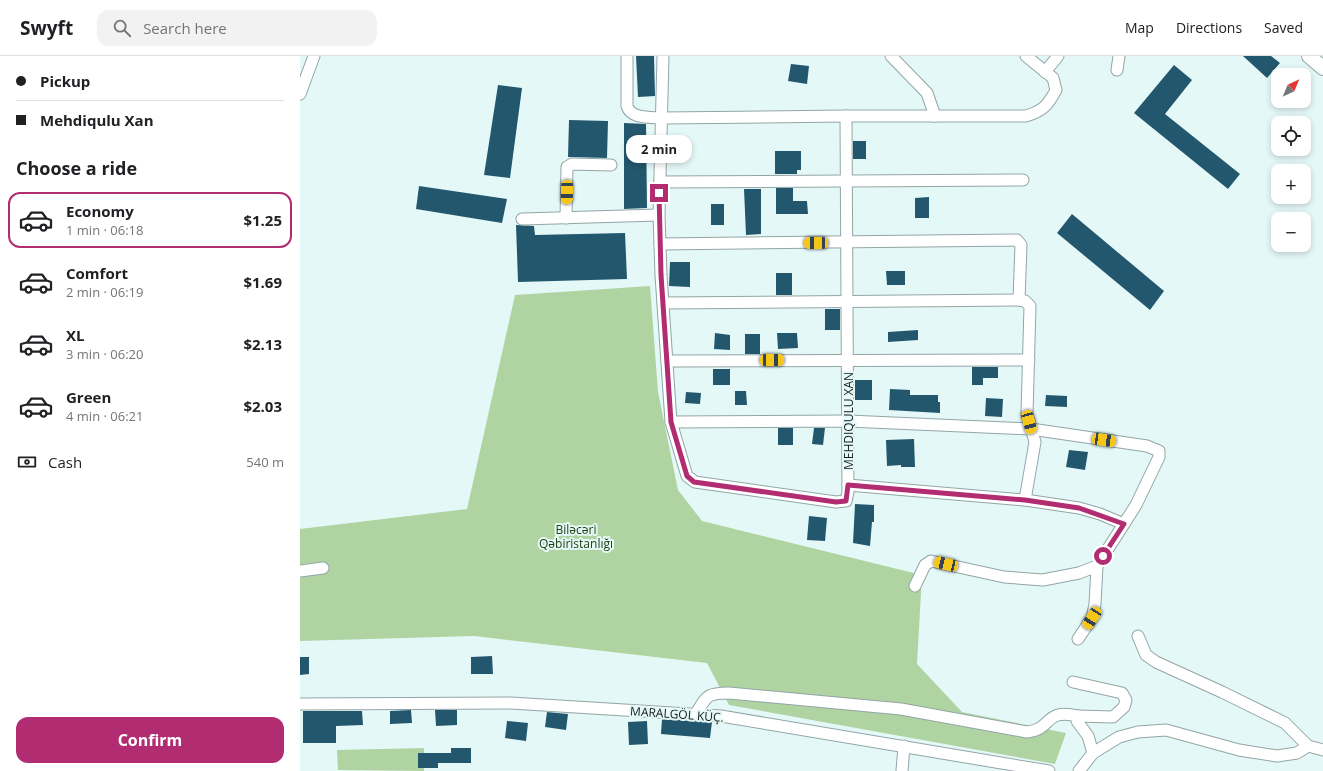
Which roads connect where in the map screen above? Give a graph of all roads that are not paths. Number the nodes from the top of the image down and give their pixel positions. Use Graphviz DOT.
graph roads {
  1 [pos="314,56"];
  2 [pos="627,56"];
  3 [pos="663,56"];
  4 [pos="891,56"];
  5 [pos="1026,56"];
  6 [pos="1058,56"];
  7 [pos="1119,56"];
  8 [pos="1309,56"];
  9 [pos="1323,68"];
  10 [pos="1117,70"];
  11 [pos="1049,75"];
  12 [pos="300,94"];
  13 [pos="846,116"];
  14 [pos="935,116"];
  15 [pos="662,118"];
  16 [pos="611,165"];
  17 [pos="1023,180"];
  18 [pos="660,182"];
  19 [pos="846,182"];
  20 [pos="659,214"];
  21 [pos="566,218"];
  22 [pos="522,219"];
  23 [pos="847,242"];
  24 [pos="660,244"];
  25 [pos="1019,300"];
  26 [pos="847,301"];
  27 [pos="663,303"];
  28 [pos="848,360"];
  29 [pos="1029,360"];
  30 [pos="667,361"];
  31 [pos="848,421"];
  32 [pos="671,422"];
  33 [pos="1031,430"];
  34 [pos="848,485"];
  35 [pos="1025,500"];
  36 [pos="1124,524"];
  37 [pos="1097,566"];
  38 [pos="323,568"];
  39 [pos="300,571"];
  40 [pos="915,586"];
  41 [pos="1138,636"];
  42 [pos="1078,639"];
  43 [pos="1073,682"];
  44 [pos="300,704"];
  45 [pos="695,715"];
  46 [pos="1078,716"];
  47 [pos="904,746"];
  48 [pos="1308,746"];
  49 [pos="1323,750"];
  50 [pos="1093,753"];
  51 [pos="902,771"];
  52 [pos="1049,771"];
  53 [pos="1079,771"];
  1 -- 12 [label="street"];
  2 -- 15 [label="street"];
  3 -- 15 [label="street, MEHDIQULU XAN"];
  4 -- 14 [label="street"];
  5 -- 11 [label="street"];
  6 -- 11 [label="street"];
  7 -- 10 [label="street"];
  8 -- 9 [label="main road"];
  11 -- 14 [label="street"];
  13 -- 14 [label="street"];
  13 -- 15 [label="street"];
  13 -- 19 [label="street, MEHDIQULU XAN"];
  15 -- 18 [label="street, MEHDIQULU XAN"];
  16 -- 21 [label="street"];
  17 -- 19 [label="street"];
  18 -- 19 [label="street"];
  18 -- 20 [label="street, MEHDIQULU XAN"];
  19 -- 23 [label="street, MEHDIQULU XAN"];
  20 -- 21 [label="street"];
  20 -- 24 [label="street, MEHDIQULU XAN"];
  21 -- 22 [label="street"];
  23 -- 24 [label="street"];
  23 -- 25 [label="street"];
  23 -- 26 [label="street, MEHDIQULU XAN"];
  24 -- 27 [label="street, MEHDIQULU XAN"];
  25 -- 26 [label="street"];
  25 -- 29 [label="street"];
  26 -- 27 [label="street"];
  26 -- 28 [label="street, MEHDIQULU XAN"];
  27 -- 30 [label="street, MEHDIQULU XAN"];
  28 -- 29 [label="street"];
  28 -- 30 [label="street"];
  28 -- 31 [label="street, MEHDIQULU XAN"];
  29 -- 33 [label="street"];
  30 -- 32 [label="street, MEHDIQULU XAN"];
  31 -- 32 [label="street"];
  31 -- 33 [label="street"];
  31 -- 34 [label="street, MEHDIQULU XAN"];
  32 -- 34 [label="street, MEHDIQULU XAN"];
  33 -- 35 [label="street"];
  33 -- 36 [label="street"];
  34 -- 35 [label="street"];
  35 -- 36 [label="street"];
  36 -- 37 [label="street"];
  37 -- 40 [label="street"];
  37 -- 42 [label="street"];
  38 -- 39 [label="street"];
  41 -- 48 [label="street"];
  43 -- 46 [label="street"];
  44 -- 45 [label="street, MARALGÖL KÜÇ."];
  45 -- 46 [label="street"];
  45 -- 47 [label="street, MARALGÖL KÜÇ."];
  46 -- 50 [label="street"];
  47 -- 51 [label="street"];
  47 -- 52 [label="street, MARALGÖL KÜÇ."];
  48 -- 49 [label="street"];
  48 -- 50 [label="street"];
  50 -- 53 [label="street"];
}
